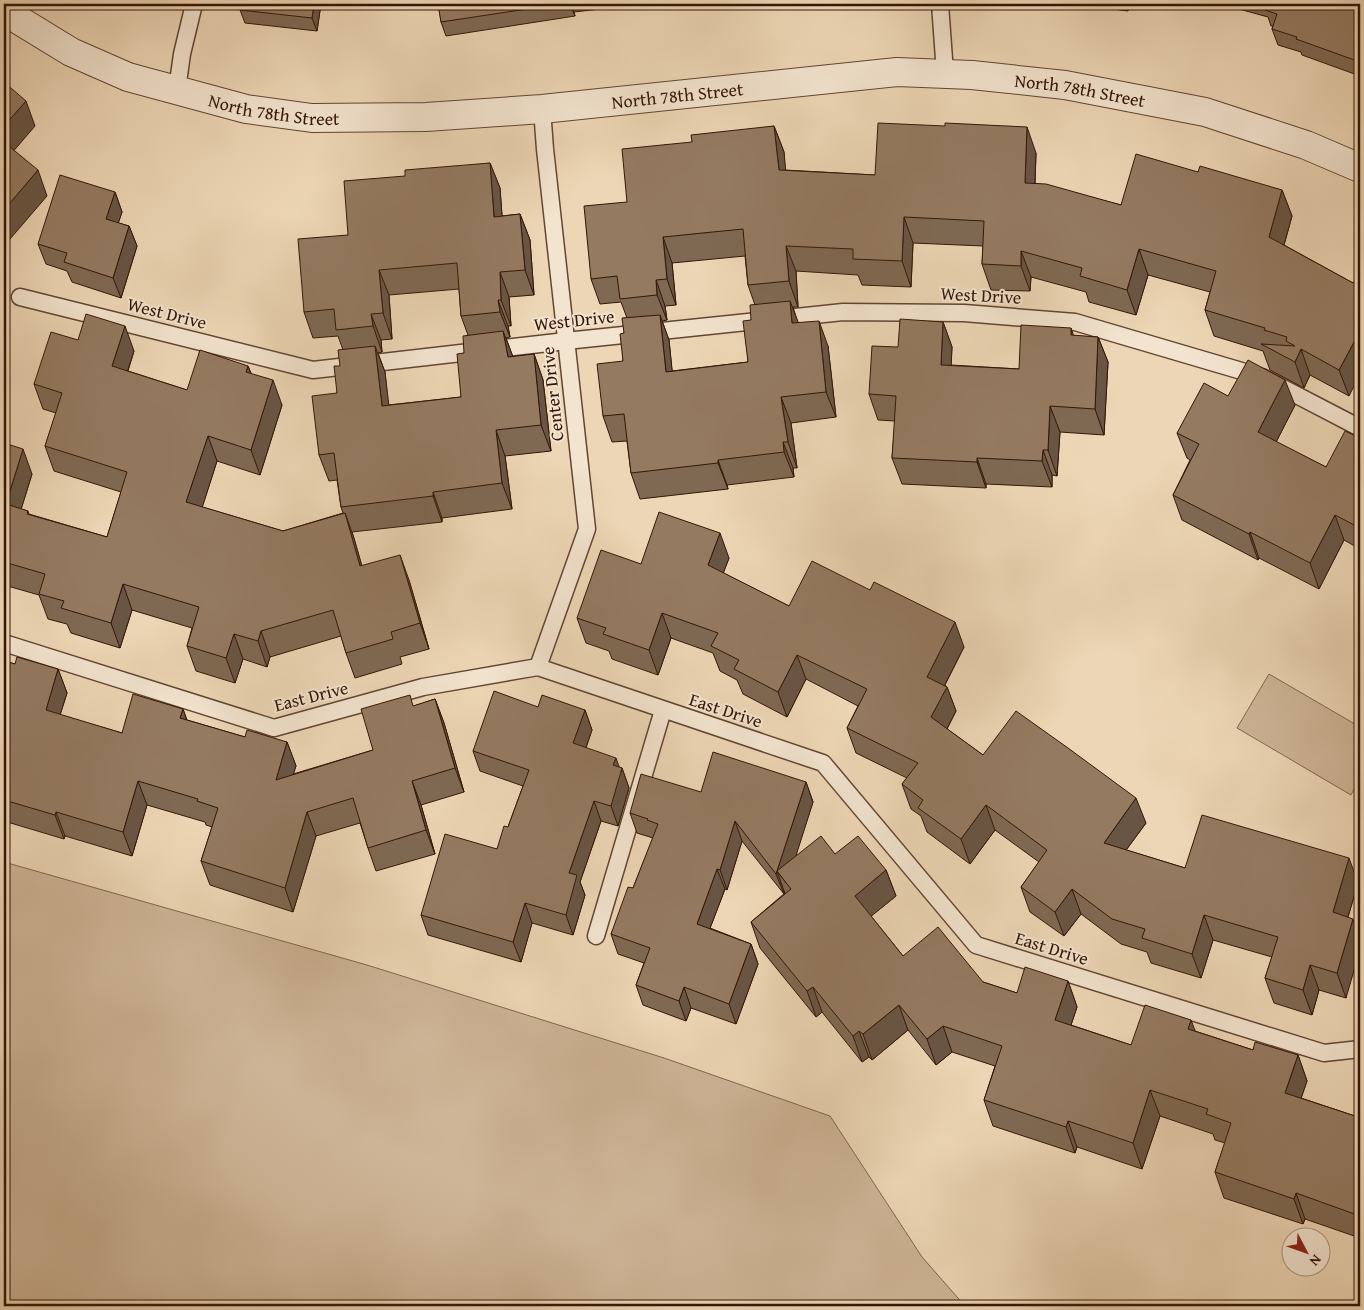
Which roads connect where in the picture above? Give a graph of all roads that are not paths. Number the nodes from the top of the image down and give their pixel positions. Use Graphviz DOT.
graph roads {
  1 [pos="194,4"];
  2 [pos="940,4"];
  3 [pos="4,11"];
  4 [pos="945,73"];
  5 [pos="177,90"];
  6 [pos="542,109"];
  7 [pos="1360,168"];
  8 [pos="20,297"];
  9 [pos="566,341"];
  10 [pos="1360,428"];
  11 [pos="4,642"];
  12 [pos="538,666"];
  13 [pos="663,710"];
  14 [pos="596,936"];
  15 [pos="1360,1049"];
  1 -- 5 [label="lane"];
  2 -- 4 [label="lane"];
  3 -- 5 [label="street, North 78th Street"];
  4 -- 6 [label="street, North 78th Street"];
  4 -- 7 [label="street, North 78th Street"];
  5 -- 6 [label="street, North 78th Street"];
  6 -- 9 [label="lane, Center Drive"];
  8 -- 9 [label="lane, West Drive"];
  9 -- 10 [label="lane, West Drive"];
  9 -- 12 [label="lane, Center Drive"];
  11 -- 12 [label="lane, East Drive"];
  12 -- 13 [label="lane, East Drive"];
  13 -- 14 [label="lane"];
  13 -- 15 [label="lane, East Drive"];
}
